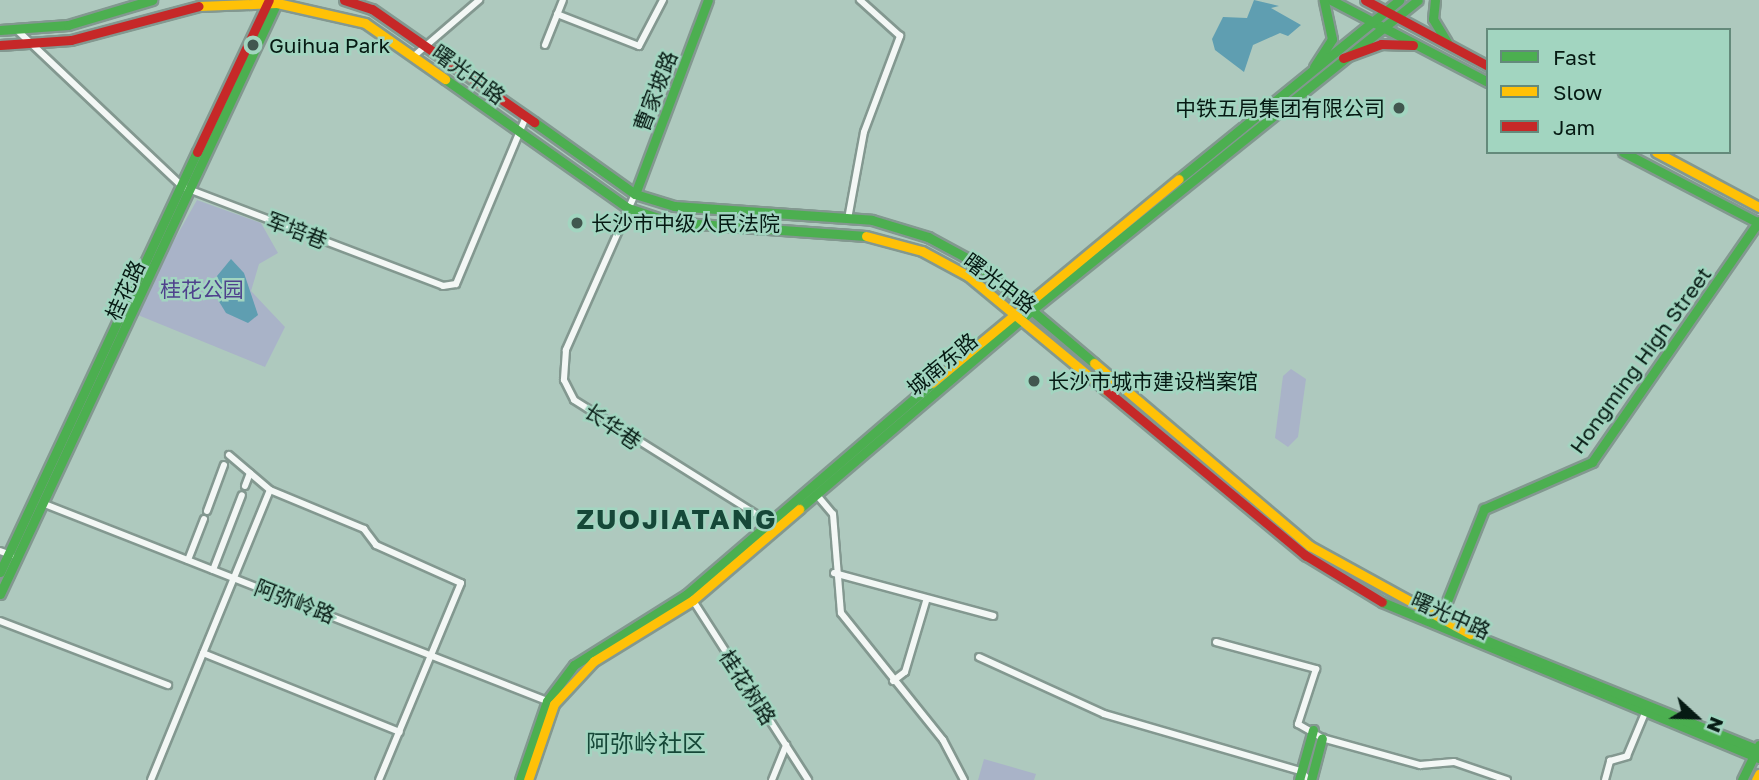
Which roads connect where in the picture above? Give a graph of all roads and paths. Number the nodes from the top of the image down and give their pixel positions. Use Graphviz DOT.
graph roads {
  1 [pos="152,0"];
  2 [pos="344,0"];
  3 [pos="479,0"];
  4 [pos="563,0"];
  5 [pos="663,0"];
  6 [pos="708,0"];
  7 [pos="860,0"];
  8 [pos="1324,0"];
  9 [pos="1331,0"];
  10 [pos="1365,0"];
  11 [pos="1399,0"];
  12 [pos="1418,0"];
  13 [pos="1435,0"];
  14 [pos="273,2"];
  15 [pos="1384,10"];
  16 [pos="557,14"];
  17 [pos="1395,16"];
  18 [pos="1370,20"];
  19 [pos="1383,26"];
  20 [pos="0,30"];
  21 [pos="18,31"];
  22 [pos="424,44"];
  23 [pos="0,45"];
  24 [pos="30,45"];
  25 [pos="545,45"];
  26 [pos="1419,46"];
  27 [pos="1455,50"];
  28 [pos="414,56"];
  29 [pos="1343,58"];
  30 [pos="1486,65"];
  31 [pos="1314,67"];
  32 [pos="1486,81"];
  33 [pos="526,117"];
  34 [pos="520,132"];
  35 [pos="1627,154"];
  36 [pos="1660,154"];
  37 [pos="187,189"];
  38 [pos="635,194"];
  39 [pos="1759,207"];
  40 [pos="628,208"];
  41 [pos="848,219"];
  42 [pos="1759,222"];
  43 [pos="1030,306"];
  44 [pos="1018,316"];
  45 [pos="229,455"];
  46 [pos="224,465"];
  47 [pos="250,473"];
  48 [pos="245,486"];
  49 [pos="271,490"];
  50 [pos="816,494"];
  51 [pos="242,495"];
  52 [pos="42,503"];
  53 [pos="770,523"];
  54 [pos="8,554"];
  55 [pos="188,560"];
  56 [pos="213,570"];
  57 [pos="0,572"];
  58 [pos="834,573"];
  59 [pos="234,578"];
  60 [pos="0,594"];
  61 [pos="690,597"];
  62 [pos="926,601"];
  63 [pos="993,616"];
  64 [pos="0,621"];
  65 [pos="1438,621"];
  66 [pos="1216,642"];
  67 [pos="203,653"];
  68 [pos="432,655"];
  69 [pos="979,657"];
  70 [pos="893,681"];
  71 [pos="168,685"];
  72 [pos="547,701"];
  73 [pos="1645,713"];
  74 [pos="1313,730"];
  75 [pos="400,732"];
  76 [pos="1322,738"];
  77 [pos="786,746"];
  78 [pos="1757,752"];
  79 [pos="1759,774"];
  80 [pos="1300,775"];
  81 [pos="151,780"];
  82 [pos="379,780"];
  83 [pos="520,780"];
  84 [pos="528,780"];
  85 [pos="772,780"];
  86 [pos="808,780"];
  87 [pos="964,780"];
  88 [pos="1310,780"];
  89 [pos="1507,780"];
  90 [pos="1605,780"];
  91 [pos="1742,780"];
  92 [pos="1756,780"];
  1 -- 21 [label="street"];
  2 -- 22 [label="street, 曙光中路"];
  3 -- 22 [label="street"];
  4 -- 16 [label="street"];
  5 -- 16 [label="street"];
  6 -- 38 [label="street, 曹家坡路"];
  7 -- 41 [label="street"];
  8 -- 31 [label="street"];
  9 -- 18 [label="street"];
  10 -- 15 [label="street"];
  11 -- 15 [label="street, 城南东路"];
  12 -- 17 [label="street, 城南东路"];
  13 -- 27 [label="street"];
  14 -- 24 [label="street, 曙光中路"];
  14 -- 28 [label="street, 曙光中路"];
  14 -- 37 [label="street, 桂花路"];
  15 -- 17 [label="street"];
  15 -- 18 [label="street, 城南东路"];
  16 -- 25 [label="street"];
  17 -- 19 [label="street, 城南东路"];
  17 -- 27 [label="street"];
  18 -- 19 [label="street"];
  18 -- 31 [label="street, 城南东路"];
  19 -- 26 [label="street"];
  19 -- 29 [label="street, 城南东路"];
  20 -- 21 [label="street"];
  21 -- 24 [label="street, 军培巷"];
  22 -- 28 [label="street"];
  22 -- 33 [label="street, 曙光中路"];
  23 -- 24 [label="street, 曙光中路"];
  24 -- 37 [label="street, 军培巷"];
  26 -- 29 [label="street"];
  26 -- 32 [label="street"];
  27 -- 30 [label="street"];
  28 -- 34 [label="street, 曙光中路"];
  29 -- 43 [label="street, 城南东路"];
  31 -- 43 [label="street, 城南东路"];
  33 -- 34 [label="street, 军培巷"];
  33 -- 38 [label="street, 曙光中路"];
  34 -- 37 [label="street, 军培巷"];
  34 -- 40 [label="street, 曙光中路"];
  35 -- 42 [label="street"];
  36 -- 39 [label="street"];
  37 -- 52 [label="street, 桂花路"];
  37 -- 54 [label="street, 桂花路"];
  38 -- 40 [label="street, 长华巷"];
  38 -- 41 [label="street, 曙光中路"];
  40 -- 44 [label="street, 曙光中路"];
  40 -- 53 [label="street, 长华巷"];
  41 -- 43 [label="street, 曙光中路"];
  42 -- 65 [label="street, Hongming High Street"];
  43 -- 44 [label="street, 城南东路"];
  43 -- 65 [label="street, 曙光中路"];
  44 -- 50 [label="street, 城南东路"];
  44 -- 53 [label="street, 城南东路"];
  44 -- 73 [label="street, 曙光中路"];
  45 -- 47 [label="street"];
  46 -- 55 [label="street"];
  47 -- 48 [label="street"];
  47 -- 49 [label="street"];
  49 -- 59 [label="street"];
  49 -- 68 [label="street"];
  50 -- 58 [label="street"];
  50 -- 61 [label="street, 城南东路"];
  51 -- 56 [label="street"];
  52 -- 54 [label="street, 桂花路"];
  52 -- 55 [label="street, 阿弥岭路"];
  53 -- 61 [label="street, 城南东路"];
  54 -- 57 [label="street, 桂花路"];
  54 -- 60 [label="street, 桂花路"];
  55 -- 56 [label="street, 阿弥岭路"];
  56 -- 59 [label="street, 阿弥岭路"];
  58 -- 62 [label="street"];
  58 -- 70 [label="street"];
  59 -- 67 [label="street"];
  59 -- 68 [label="street, 阿弥岭路"];
  61 -- 72 [label="street, 城南东路"];
  61 -- 77 [label="street, 桂花树路"];
  61 -- 84 [label="street, 城南东路"];
  62 -- 63 [label="street"];
  62 -- 70 [label="street"];
  64 -- 71 [label="street"];
  65 -- 78 [label="street, 曙光中路"];
  66 -- 74 [label="street"];
  67 -- 75 [label="street"];
  67 -- 81 [label="street"];
  68 -- 72 [label="street, 阿弥岭路"];
  68 -- 75 [label="street"];
  69 -- 80 [label="street"];
  70 -- 87 [label="street"];
  72 -- 83 [label="street, 城南东路"];
  73 -- 78 [label="street, 曙光中路"];
  73 -- 90 [label="street"];
  74 -- 76 [label="street"];
  74 -- 80 [label="street"];
  75 -- 82 [label="street"];
  76 -- 88 [label="street"];
  76 -- 89 [label="street"];
  77 -- 85 [label="street"];
  77 -- 86 [label="street, 桂花树路"];
  78 -- 91 [label="street"];
  79 -- 92 [label="street"];
  80 -- 88 [label="street"];
}
